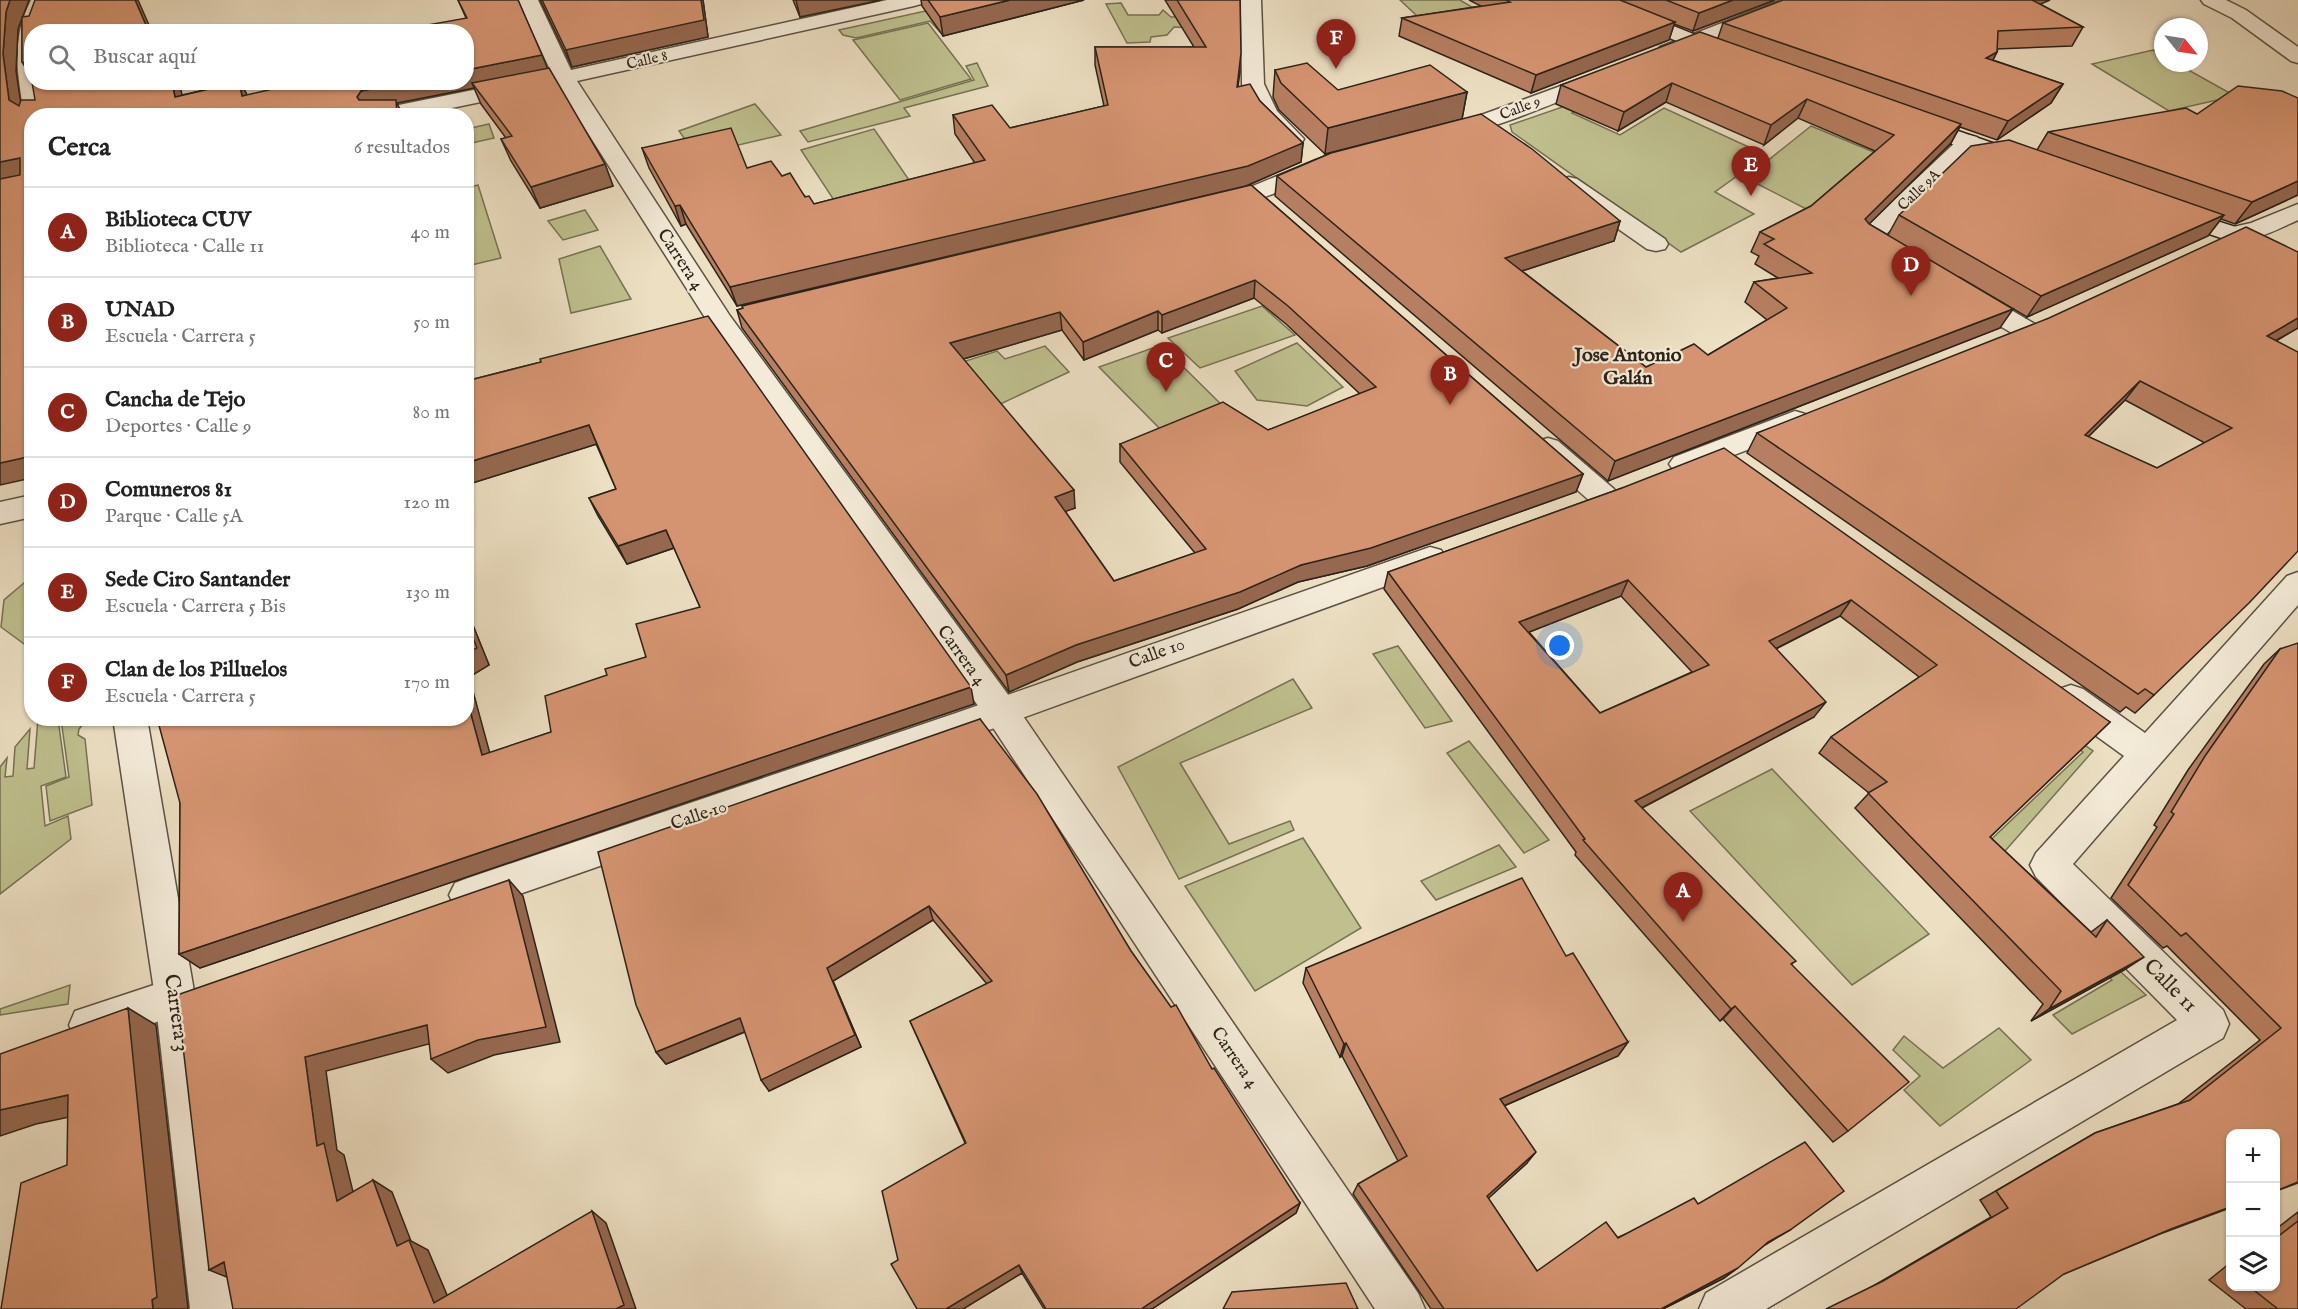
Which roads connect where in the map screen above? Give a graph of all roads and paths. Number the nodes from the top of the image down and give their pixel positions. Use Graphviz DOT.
graph roads {
  1 [pos="41,0"];
  2 [pos="528,0"];
  3 [pos="914,0"];
  4 [pos="1251,0"];
  5 [pos="1592,0"];
  6 [pos="1799,0"];
  7 [pos="2211,0"];
  8 [pos="30,24"];
  9 [pos="1693,41"];
  10 [pos="2298,57"];
  11 [pos="1648,58"];
  12 [pos="1740,59"];
  13 [pos="1615,72"];
  14 [pos="564,78"];
  15 [pos="32,90"];
  16 [pos="34,108"];
  17 [pos="418,108"];
  18 [pos="1893,114"];
  19 [pos="1481,123"];
  20 [pos="1426,137"];
  21 [pos="1501,137"];
  22 [pos="1969,142"];
  23 [pos="2035,165"];
  24 [pos="1549,170"];
  25 [pos="2148,205"];
  26 [pos="1189,209"];
  27 [pos="2298,211"];
  28 [pos="2233,234"];
  29 [pos="1656,244"];
  30 [pos="2203,248"];
  31 [pos="1918,266"];
  32 [pos="2298,266"];
  33 [pos="1947,284"];
  34 [pos="1995,343"];
  35 [pos="1819,412"];
  36 [pos="1532,434"];
  37 [pos="1719,450"];
  38 [pos="1748,471"];
  39 [pos="1656,476"];
  40 [pos="24,508"];
  41 [pos="1570,508"];
  42 [pos="0,513"];
  43 [pos="1457,548"];
  44 [pos="2298,584"];
  45 [pos="2050,684"];
  46 [pos="1000,710"];
  47 [pos="132,726"];
  48 [pos="2147,753"];
  49 [pos="434,907"];
  50 [pos="191,991"];
  51 [pos="51,1038"];
  52 [pos="213,1309"];
  53 [pos="1402,1309"];
  54 [pos="1722,1309"];
  1 -- 8 [label="street"];
  2 -- 14 [label="street, Carrera 4"];
  3 -- 14 [label="street, Calle 8"];
  4 -- 26 [label="street"];
  5 -- 9 [label="street"];
  6 -- 9 [label="street"];
  7 -- 10 [label="street"];
  9 -- 11 [label="street"];
  9 -- 12 [label="street"];
  13 -- 19 [label="street, Calle 9"];
  14 -- 17 [label="street, Calle 8"];
  14 -- 46 [label="street, Carrera 4"];
  15 -- 16 [label="street"];
  18 -- 22 [label="street"];
  19 -- 20 [label="street, Calle 9"];
  19 -- 21 [label="street"];
  22 -- 23 [label="street"];
  22 -- 31 [label="street, Calle 9A"];
  24 -- 29 [label="street"];
  25 -- 28 [label="street"];
  27 -- 28 [label="street"];
  28 -- 30 [label="street"];
  28 -- 32 [label="street"];
  33 -- 34 [label="street"];
  35 -- 37 [label="street"];
  36 -- 41 [label="street"];
  37 -- 38 [label="street"];
  37 -- 39 [label="street"];
  40 -- 42 [label="street"];
  43 -- 46 [label="street, Calle 10"];
  44 -- 48 [label="street, Calle 11"];
  45 -- 48 [label="street"];
  46 -- 49 [label="street, Calle 10"];
  46 -- 53 [label="street, Carrera 4"];
  47 -- 50 [label="street, Carrera 3"];
  48 -- 54 [label="street, Calle 11"];
  50 -- 51 [label="street"];
  50 -- 52 [label="street, Carrera 3"];
}
